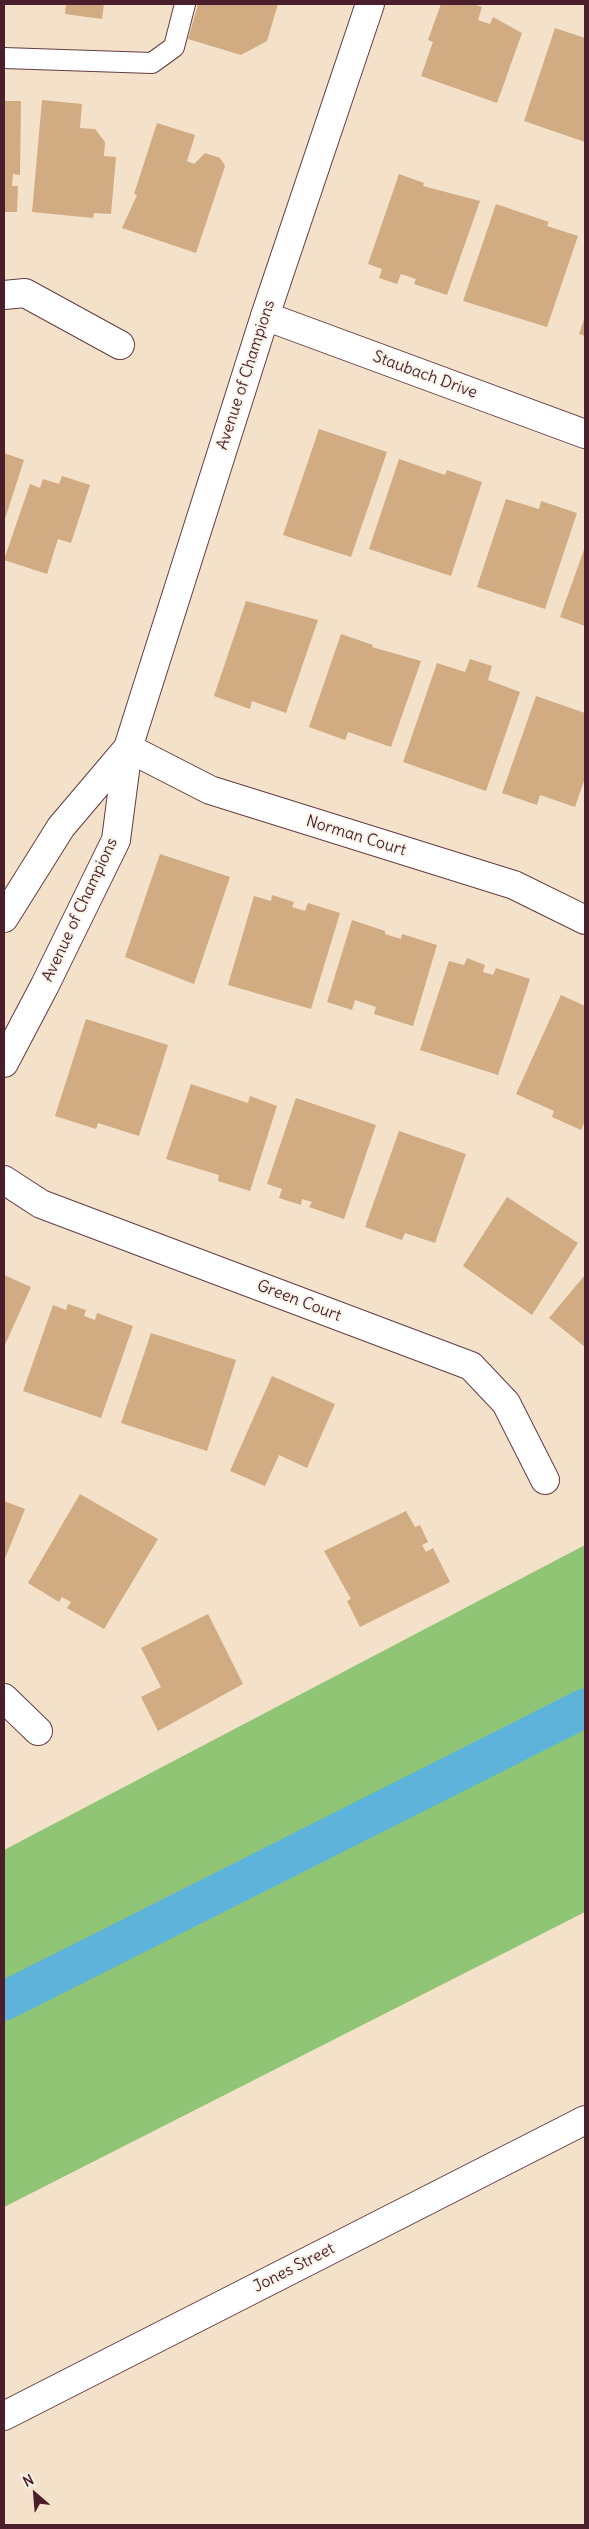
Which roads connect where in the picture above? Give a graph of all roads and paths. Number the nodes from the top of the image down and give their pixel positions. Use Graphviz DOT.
graph roads {
  1 [pos="185,4"];
  2 [pos="370,4"];
  3 [pos="4,58"];
  4 [pos="4,295"];
  5 [pos="265,316"];
  6 [pos="120,345"];
  7 [pos="585,434"];
  8 [pos="128,748"];
  9 [pos="4,918"];
  10 [pos="585,920"];
  11 [pos="4,1063"];
  12 [pos="4,1180"];
  13 [pos="545,1480"];
  14 [pos="4,1698"];
  15 [pos="38,1731"];
  16 [pos="585,2120"];
  17 [pos="4,2416"];
  1 -- 3 [label="lane"];
  2 -- 5 [label="street, Avenue of Champions"];
  4 -- 6 [label="street"];
  5 -- 7 [label="street, Staubach Drive"];
  5 -- 8 [label="street, Avenue of Champions"];
  8 -- 9 [label="street, Avenue of Champions"];
  8 -- 10 [label="street, Norman Court"];
  8 -- 11 [label="street, Avenue of Champions"];
  12 -- 13 [label="street, Green Court"];
  14 -- 15 [label="street"];
  16 -- 17 [label="street, Jones Street"];
}
